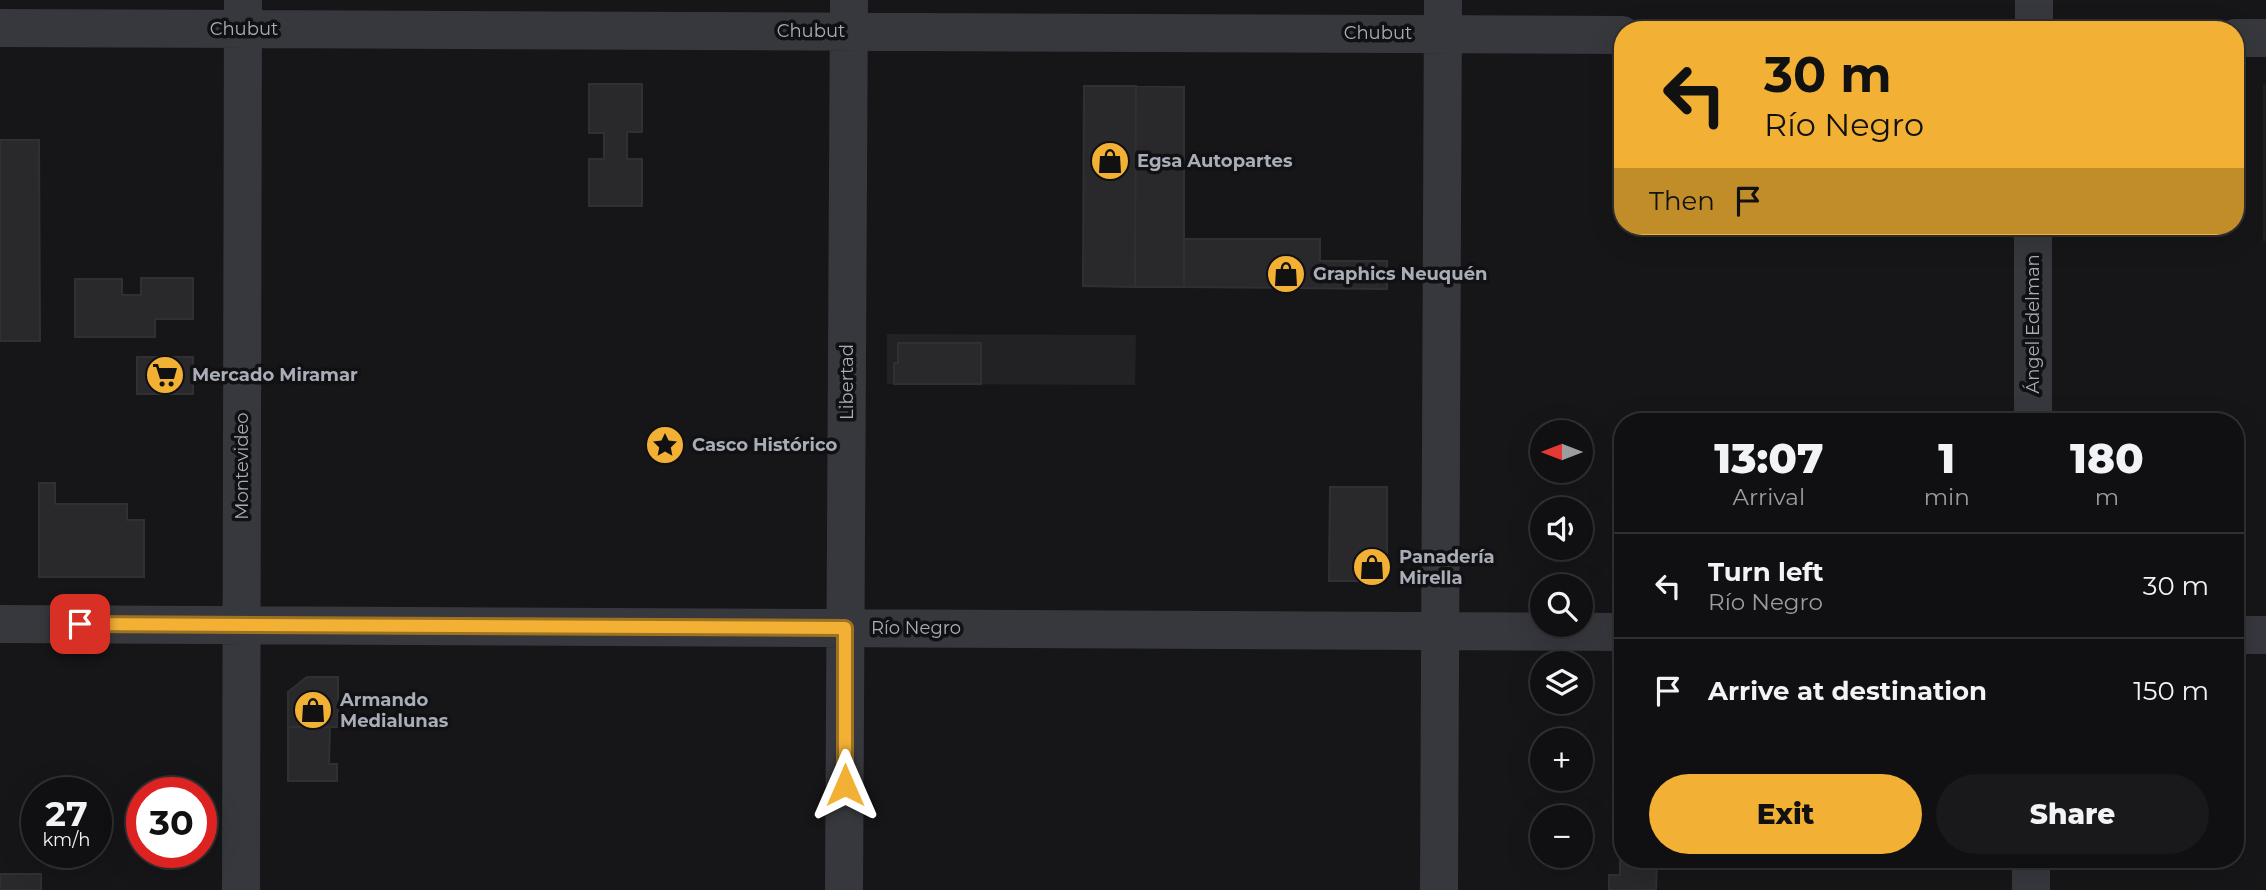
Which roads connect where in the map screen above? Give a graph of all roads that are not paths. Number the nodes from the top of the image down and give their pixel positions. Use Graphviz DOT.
graph roads {
  1 [pos="2034,0"];
  2 [pos="243,14"];
  3 [pos="849,15"];
  4 [pos="1443,17"];
  5 [pos="2034,21"];
  6 [pos="0,28"];
  7 [pos="1614,34"];
  8 [pos="2244,37"];
  9 [pos="2266,38"];
  10 [pos="2033,235"];
  11 [pos="2033,413"];
  12 [pos="0,624"];
  13 [pos="242,625"];
  14 [pos="845,628"];
  15 [pos="1440,631"];
  16 [pos="1614,632"];
  17 [pos="2244,635"];
  18 [pos="2266,635"];
  19 [pos="2031,868"];
  20 [pos="241,890"];
  21 [pos="844,890"];
  22 [pos="1439,890"];
  23 [pos="2031,890"];
  1 -- 5 [label="street"];
  2 -- 3 [label="street, Chubut"];
  2 -- 6 [label="street, Chubut"];
  2 -- 13 [label="street, Montevideo"];
  3 -- 4 [label="street, Chubut"];
  3 -- 14 [label="street, Libertad"];
  4 -- 7 [label="street, Chubut"];
  4 -- 15 [label="street"];
  8 -- 9 [label="street"];
  10 -- 11 [label="street, Ángel Edelman"];
  12 -- 13 [label="street, Río Negro"];
  13 -- 14 [label="street, Río Negro"];
  13 -- 20 [label="street, Montevideo"];
  14 -- 15 [label="street, Río Negro"];
  14 -- 21 [label="street, Libertad"];
  15 -- 16 [label="street, Río Negro"];
  15 -- 22 [label="street"];
  17 -- 18 [label="street"];
  19 -- 23 [label="street"];
}
